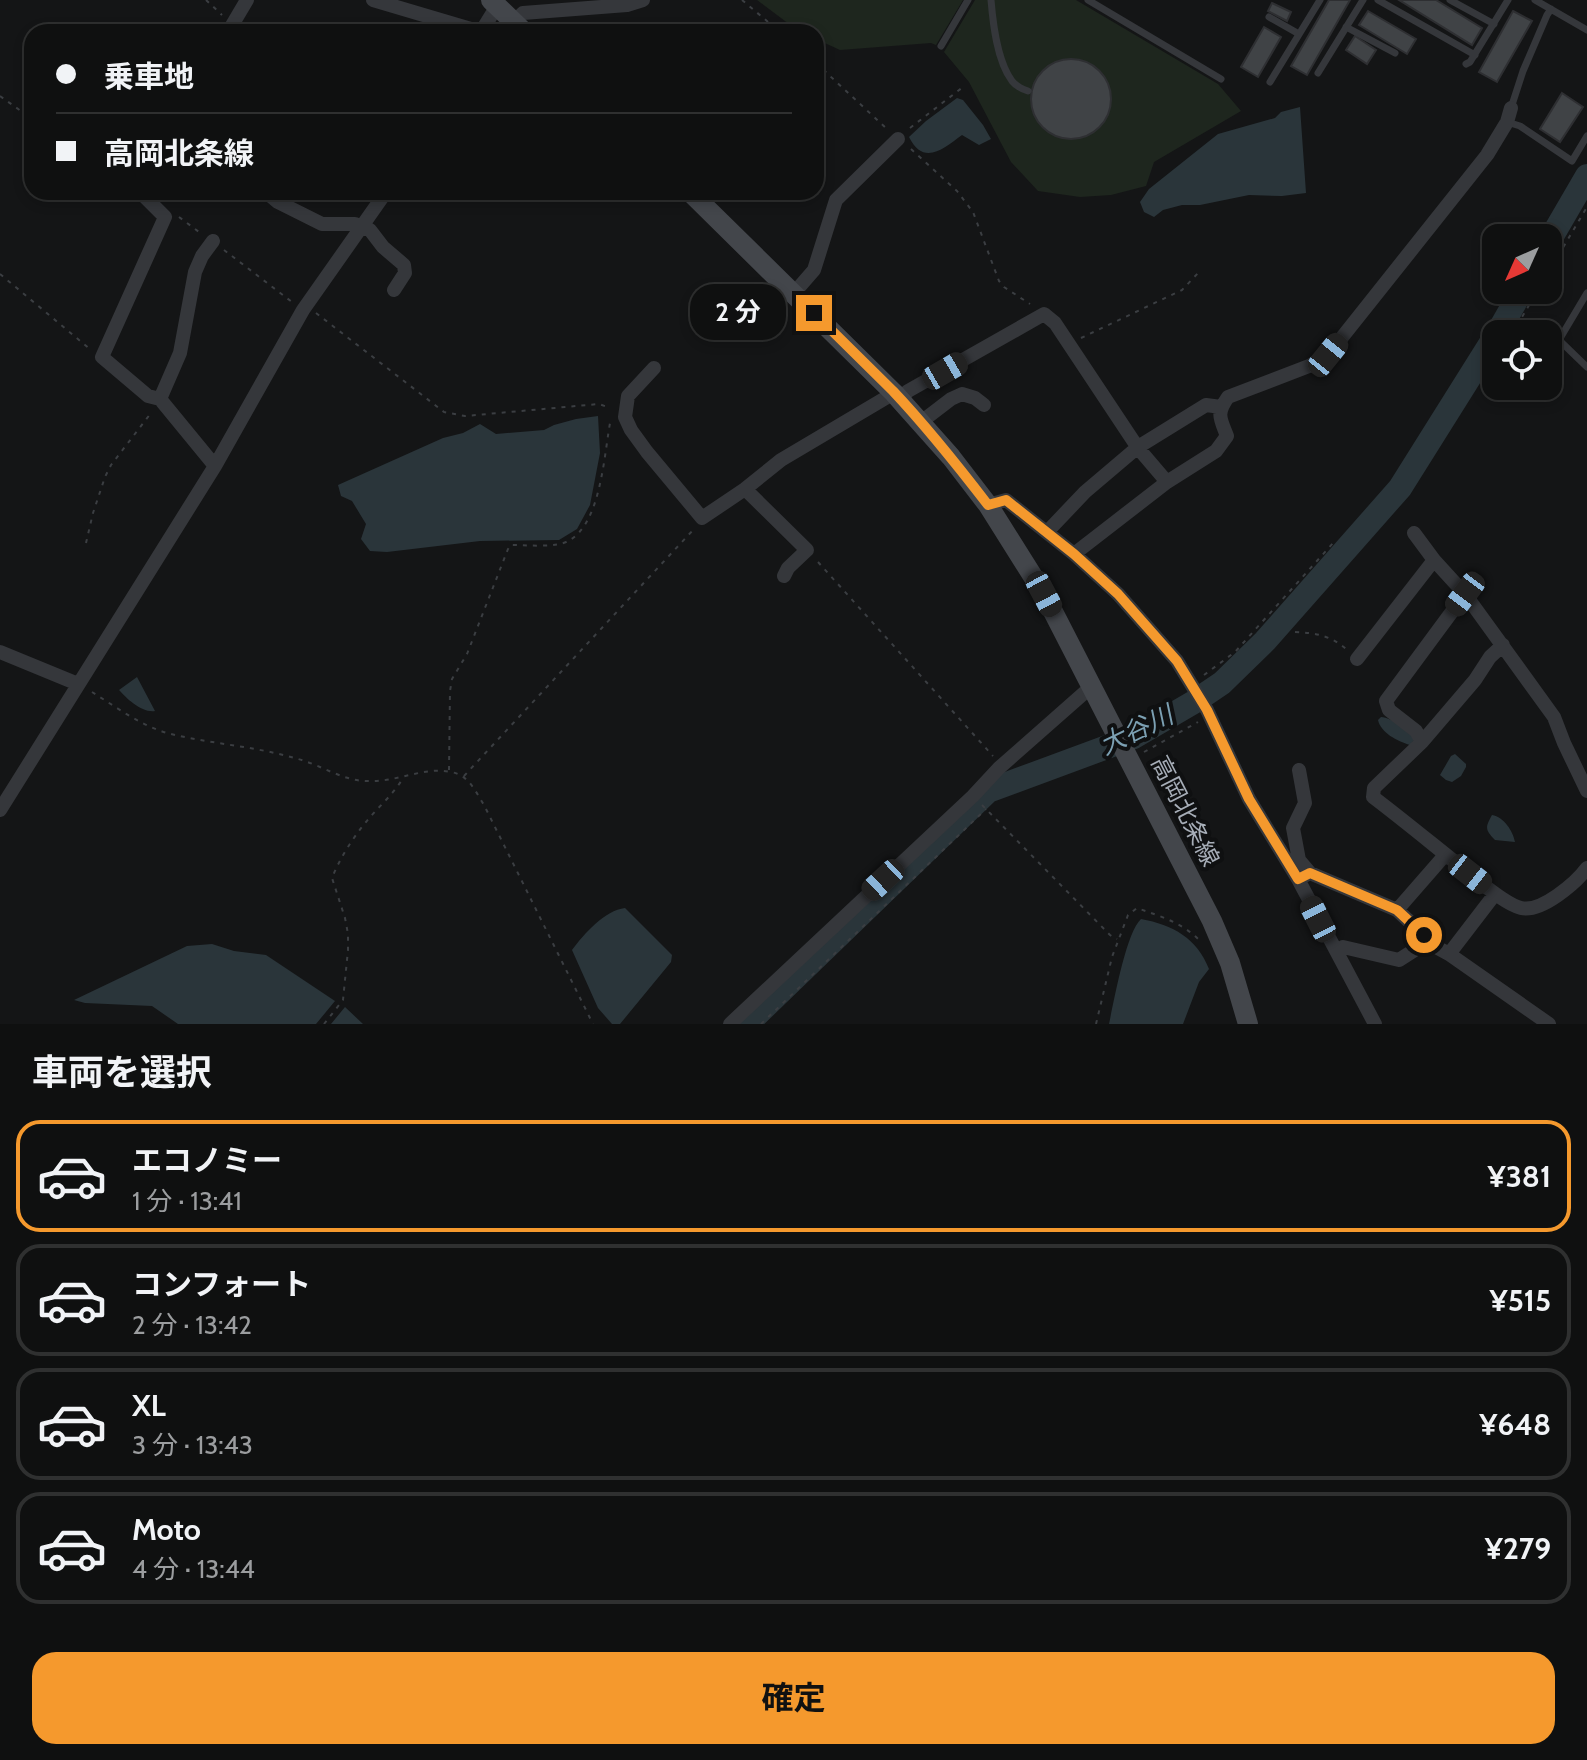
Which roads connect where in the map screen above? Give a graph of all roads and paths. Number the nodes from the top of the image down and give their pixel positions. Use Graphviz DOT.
graph roads {
  1 [pos="206,0"];
  2 [pos="247,0"];
  3 [pos="373,0"];
  4 [pos="643,0"];
  5 [pos="742,0"];
  6 [pos="968,0"];
  7 [pos="991,0"];
  8 [pos="1088,0"];
  9 [pos="1320,0"];
  10 [pos="1363,0"];
  11 [pos="1378,0"];
  12 [pos="1450,0"];
  13 [pos="1508,0"];
  14 [pos="1535,0"];
  15 [pos="494,3"];
  16 [pos="590,4"];
  17 [pos="1551,9"];
  18 [pos="1269,17"];
  19 [pos="227,24"];
  20 [pos="232,24"];
  21 [pos="454,24"];
  22 [pos="485,24"];
  23 [pos="516,24"];
  24 [pos="520,24"];
  25 [pos="770,24"];
  26 [pos="1494,24"];
  27 [pos="1346,27"];
  28 [pos="1587,30"];
  29 [pos="1299,34"];
  30 [pos="941,46"];
  31 [pos="1395,53"];
  32 [pos="1475,55"];
  33 [pos="1466,64"];
  34 [pos="824,70"];
  35 [pos="1318,73"];
  36 [pos="1221,79"];
  37 [pos="1270,82"];
  38 [pos="963,87"];
  39 [pos="1028,91"];
  40 [pos="0,96"];
  41 [pos="24,113"];
  42 [pos="1509,115"];
  43 [pos="1587,136"];
  44 [pos="898,139"];
  45 [pos="148,200"];
  46 [pos="276,200"];
  47 [pos="381,200"];
  48 [pos="698,200"];
  49 [pos="1587,207"];
  50 [pos="176,215"];
  51 [pos="363,227"];
  52 [pos="213,241"];
  53 [pos="1562,249"];
  54 [pos="1200,271"];
  55 [pos="0,274"];
  56 [pos="394,290"];
  57 [pos="794,293"];
  58 [pos="1587,293"];
  59 [pos="304,307"];
  60 [pos="1044,314"];
  61 [pos="1069,344"];
  62 [pos="102,357"];
  63 [pos="1587,367"];
  64 [pos="654,368"];
  65 [pos="897,396"];
  66 [pos="160,399"];
  67 [pos="984,405"];
  68 [pos="1221,407"];
  69 [pos="921,422"];
  70 [pos="1138,447"];
  71 [pos="215,466"];
  72 [pos="1167,482"];
  73 [pos="745,489"];
  74 [pos="988,505"];
  75 [pos="702,518"];
  76 [pos="1047,532"];
  77 [pos="1414,533"];
  78 [pos="1334,542"];
  79 [pos="86,543"];
  80 [pos="807,550"];
  81 [pos="1074,554"];
  82 [pos="1434,560"];
  83 [pos="784,576"];
  84 [pos="1465,594"];
  85 [pos="1295,632"];
  86 [pos="1503,645"];
  87 [pos="0,652"];
  88 [pos="1357,659"];
  89 [pos="1191,683"];
  90 [pos="78,684"];
  91 [pos="1092,686"];
  92 [pos="1209,716"];
  93 [pos="1422,742"];
  94 [pos="1129,757"];
  95 [pos="1002,766"];
  96 [pos="1299,770"];
  97 [pos="449,771"];
  98 [pos="464,776"];
  99 [pos="404,777"];
  100 [pos="1587,791"];
  101 [pos="0,810"];
  102 [pos="1445,855"];
  103 [pos="1587,868"];
  104 [pos="1304,876"];
  105 [pos="1495,894"];
  106 [pos="1397,910"];
  107 [pos="1119,940"];
  108 [pos="1427,942"];
  109 [pos="1204,945"];
  110 [pos="1337,951"];
  111 [pos="1449,954"];
  112 [pos="324,1024"];
  113 [pos="593,1024"];
  114 [pos="730,1024"];
  115 [pos="761,1024"];
  116 [pos="1096,1024"];
  117 [pos="1248,1024"];
  118 [pos="1375,1024"];
  119 [pos="1549,1024"];
  1 -- 19 [label="path"];
  2 -- 20 [label="street"];
  3 -- 21 [label="street"];
  4 -- 16 [label="street"];
  5 -- 25 [label="path"];
  6 -- 30 [label="lane"];
  7 -- 39 [label="lane"];
  8 -- 36 [label="lane"];
  9 -- 29 [label="lane"];
  10 -- 27 [label="lane"];
  11 -- 32 [label="lane"];
  12 -- 26 [label="lane"];
  13 -- 26 [label="lane"];
  14 -- 17 [label="lane"];
  15 -- 22 [label="street"];
  15 -- 23 [label="main road"];
  16 -- 24 [label="street"];
  17 -- 28 [label="lane"];
  17 -- 42 [label="lane"];
  18 -- 29 [label="lane"];
  26 -- 32 [label="lane"];
  27 -- 31 [label="lane"];
  27 -- 35 [label="lane"];
  29 -- 37 [label="lane"];
  32 -- 33 [label="lane"];
  34 -- 44 [label="path"];
  38 -- 44 [label="path"];
  40 -- 41 [label="path"];
  42 -- 43 [label="lane"];
  42 -- 68 [label="street"];
  44 -- 57 [label="street"];
  44 -- 60 [label="path"];
  45 -- 62 [label="street"];
  46 -- 51 [label="street"];
  47 -- 51 [label="street"];
  48 -- 57 [label="main road, 高岡北条線"];
  49 -- 53 [label="path"];
  50 -- 52 [label="path"];
  51 -- 56 [label="street"];
  51 -- 59 [label="street"];
  52 -- 59 [label="path"];
  52 -- 66 [label="street"];
  54 -- 61 [label="path"];
  55 -- 62 [label="path"];
  57 -- 65 [label="main road, 高岡北条線"];
  58 -- 63 [label="lane"];
  59 -- 71 [label="street"];
  59 -- 97 [label="path"];
  60 -- 61 [label="street"];
  60 -- 65 [label="street"];
  61 -- 70 [label="street"];
  62 -- 66 [label="street"];
  64 -- 75 [label="street"];
  65 -- 69 [label="main road, 高岡北条線"];
  65 -- 73 [label="street"];
  66 -- 71 [label="street"];
  66 -- 79 [label="path"];
  67 -- 69 [label="street"];
  68 -- 70 [label="street"];
  68 -- 72 [label="street"];
  69 -- 74 [label="main road, 高岡北条線"];
  70 -- 72 [label="street"];
  70 -- 76 [label="street"];
  71 -- 90 [label="street"];
  72 -- 81 [label="street"];
  73 -- 75 [label="street"];
  73 -- 80 [label="street"];
  74 -- 76 [label="street"];
  74 -- 91 [label="main road, 高岡北条線"];
  75 -- 98 [label="path"];
  76 -- 81 [label="street"];
  77 -- 82 [label="street"];
  78 -- 89 [label="path"];
  80 -- 83 [label="street"];
  80 -- 95 [label="path"];
  81 -- 89 [label="street"];
  82 -- 84 [label="street"];
  82 -- 88 [label="street"];
  84 -- 86 [label="street"];
  84 -- 93 [label="street"];
  85 -- 88 [label="path"];
  86 -- 93 [label="street"];
  86 -- 100 [label="street"];
  87 -- 90 [label="street"];
  89 -- 92 [label="street"];
  90 -- 99 [label="path"];
  90 -- 101 [label="street"];
  91 -- 94 [label="main road, 高岡北条線"];
  91 -- 95 [label="street"];
  92 -- 94 [label="path"];
  92 -- 104 [label="street"];
  93 -- 102 [label="street"];
  94 -- 117 [label="main road, 高岡北条線"];
  95 -- 114 [label="street"];
  96 -- 104 [label="street"];
  97 -- 98 [label="path"];
  97 -- 99 [label="path"];
  98 -- 113 [label="path"];
  99 -- 112 [label="path"];
  102 -- 105 [label="street"];
  102 -- 106 [label="street"];
  103 -- 105 [label="street"];
  104 -- 106 [label="street"];
  104 -- 110 [label="street"];
  105 -- 111 [label="street"];
  106 -- 108 [label="street"];
  107 -- 109 [label="path"];
  107 -- 115 [label="path"];
  107 -- 116 [label="path"];
  108 -- 110 [label="street"];
  108 -- 111 [label="street"];
  110 -- 118 [label="street"];
  111 -- 119 [label="street"];
}
